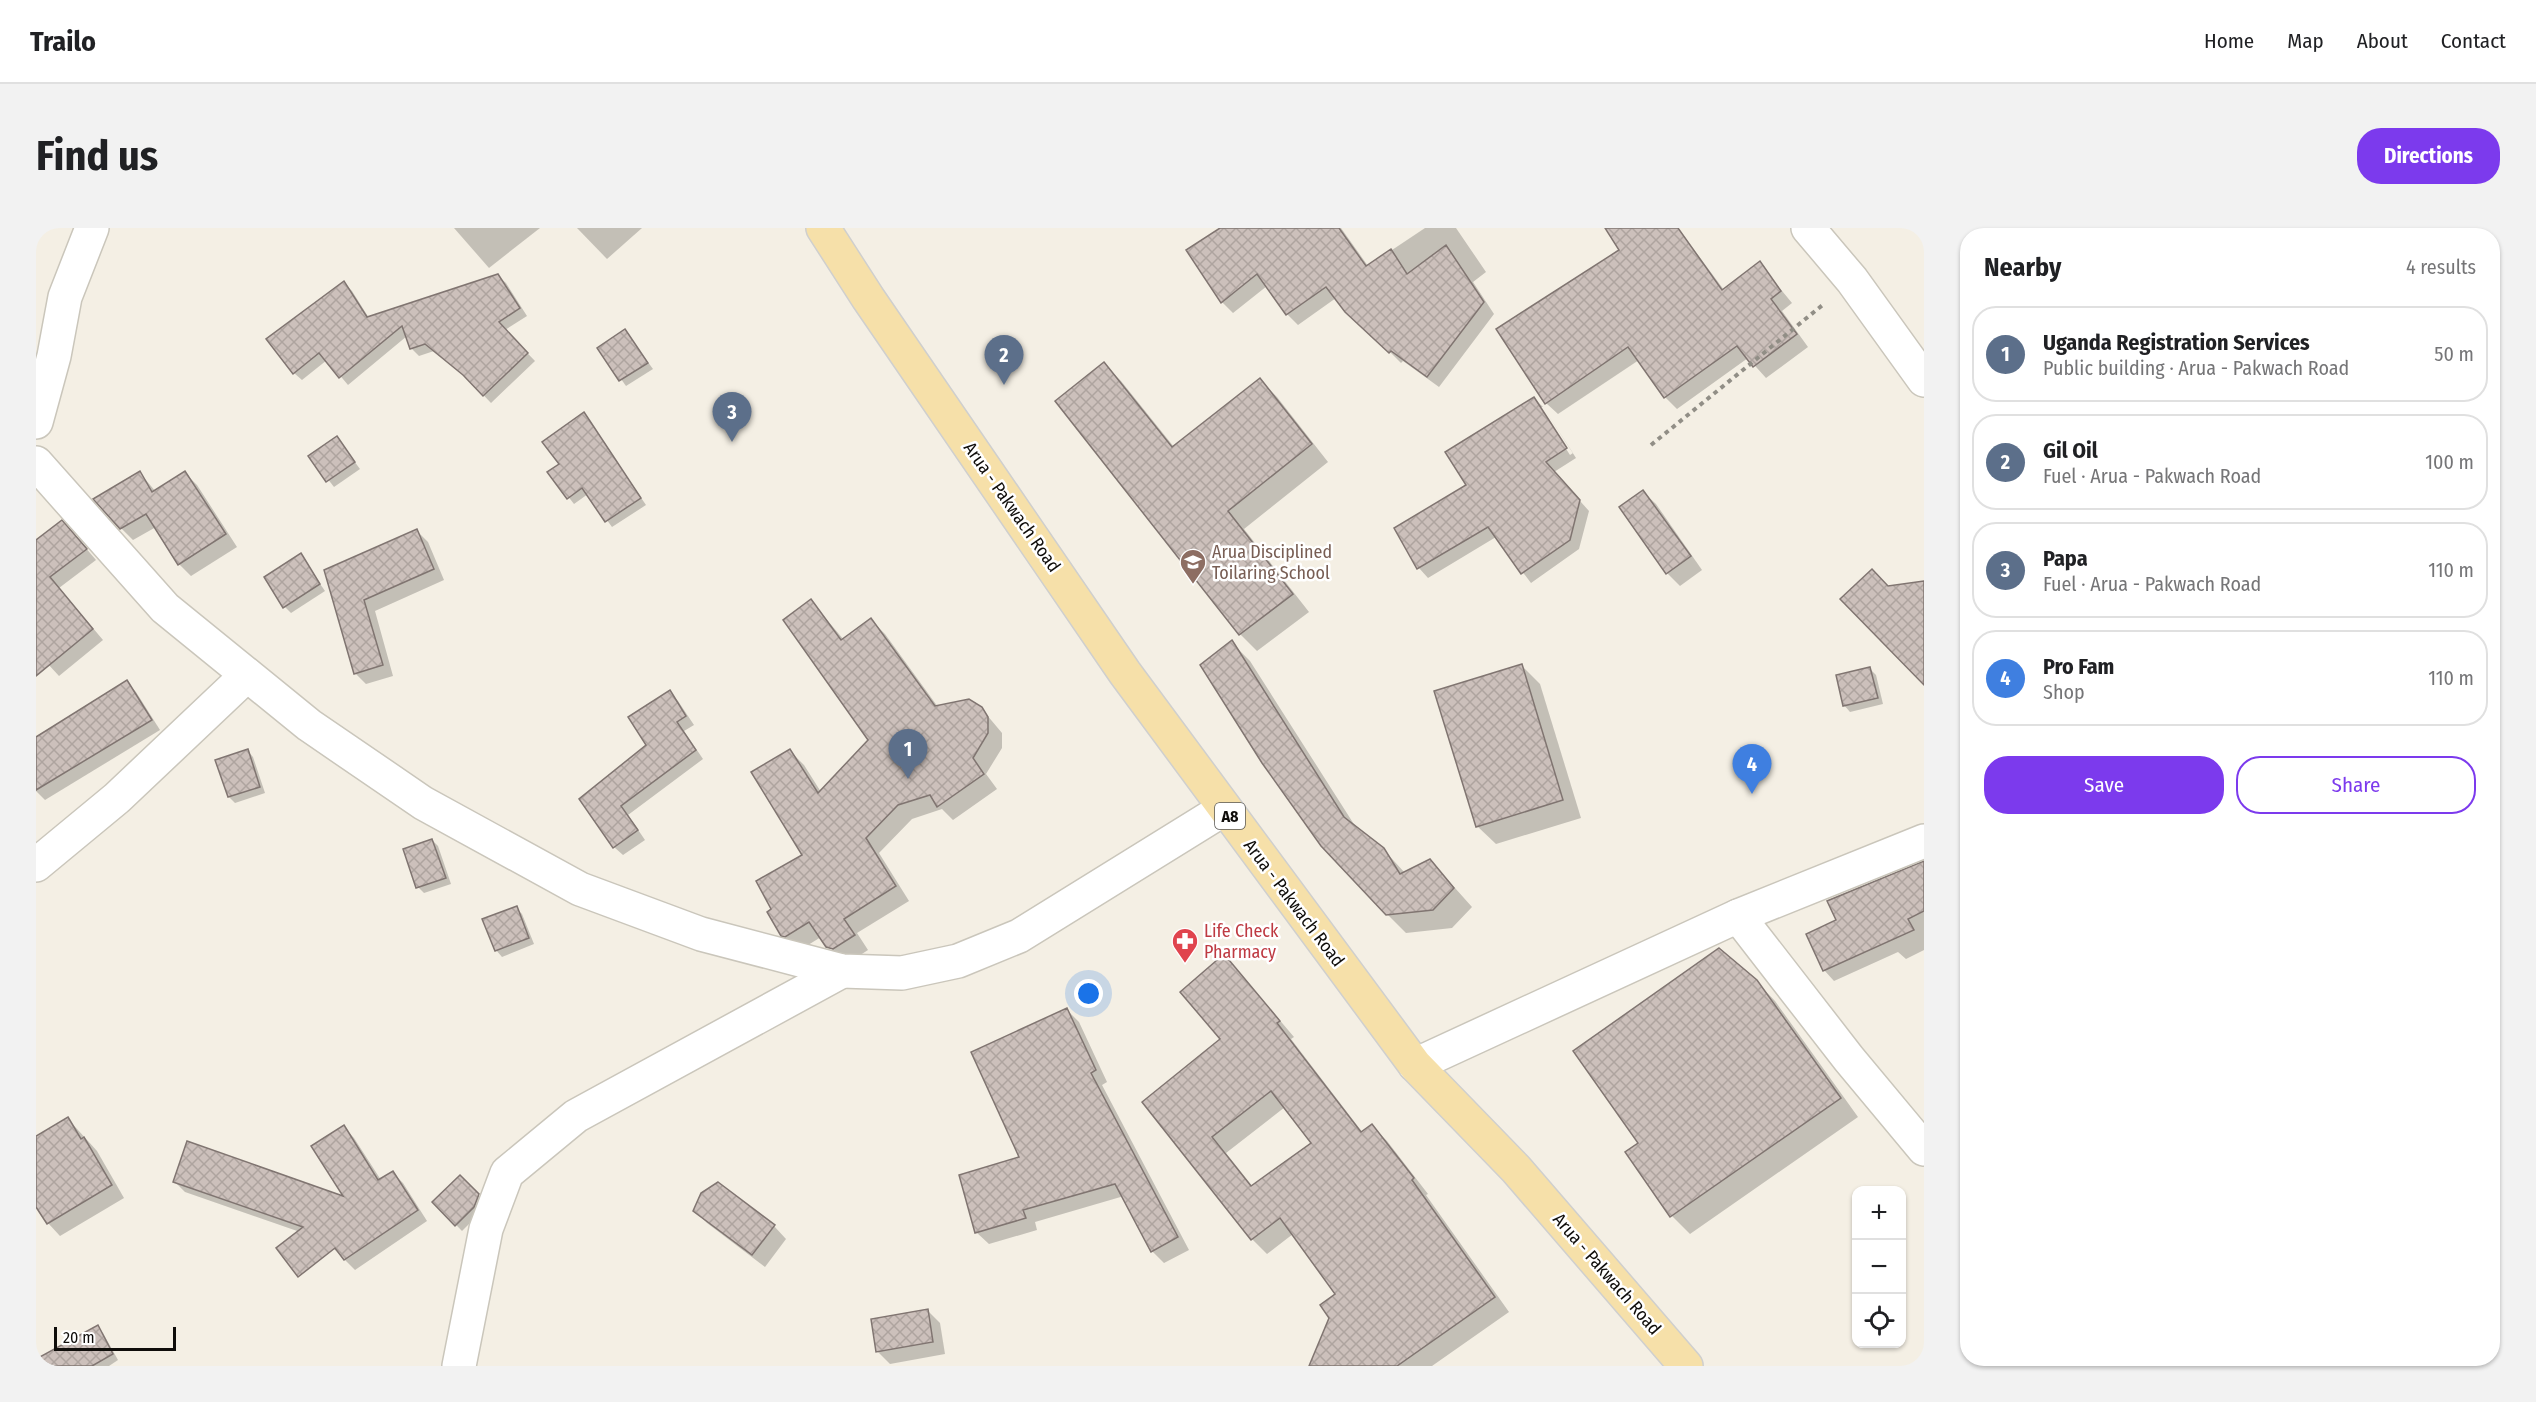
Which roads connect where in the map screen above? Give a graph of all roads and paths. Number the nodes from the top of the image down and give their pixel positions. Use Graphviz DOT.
graph roads {
  1 [pos="92,228"];
  2 [pos="823,228"];
  3 [pos="1808,228"];
  4 [pos="1852,280"];
  5 [pos="1924,380"];
  6 [pos="36,422"];
  7 [pos="1651,445"];
  8 [pos="36,463"];
  9 [pos="247,675"];
  10 [pos="1224,809"];
  11 [pos="1924,841"];
  12 [pos="36,865"];
  13 [pos="1738,916"];
  14 [pos="842,971"];
  15 [pos="1415,1065"];
  16 [pos="1924,1149"];
  17 [pos="459,1366"];
  18 [pos="1686,1366"];
  1 -- 6 [label="street"];
  2 -- 10 [label="main road, Arua - Pakwach Road / A8"];
  3 -- 4 [label="street"];
  4 -- 5 [label="street"];
  4 -- 7 [label="path"];
  8 -- 9 [label="street"];
  9 -- 12 [label="street"];
  9 -- 14 [label="street"];
  10 -- 14 [label="street"];
  10 -- 15 [label="main road, Arua - Pakwach Road / A8"];
  11 -- 13 [label="street"];
  13 -- 15 [label="street"];
  13 -- 16 [label="street"];
  14 -- 17 [label="street"];
  15 -- 18 [label="main road, Arua - Pakwach Road / A8"];
}
